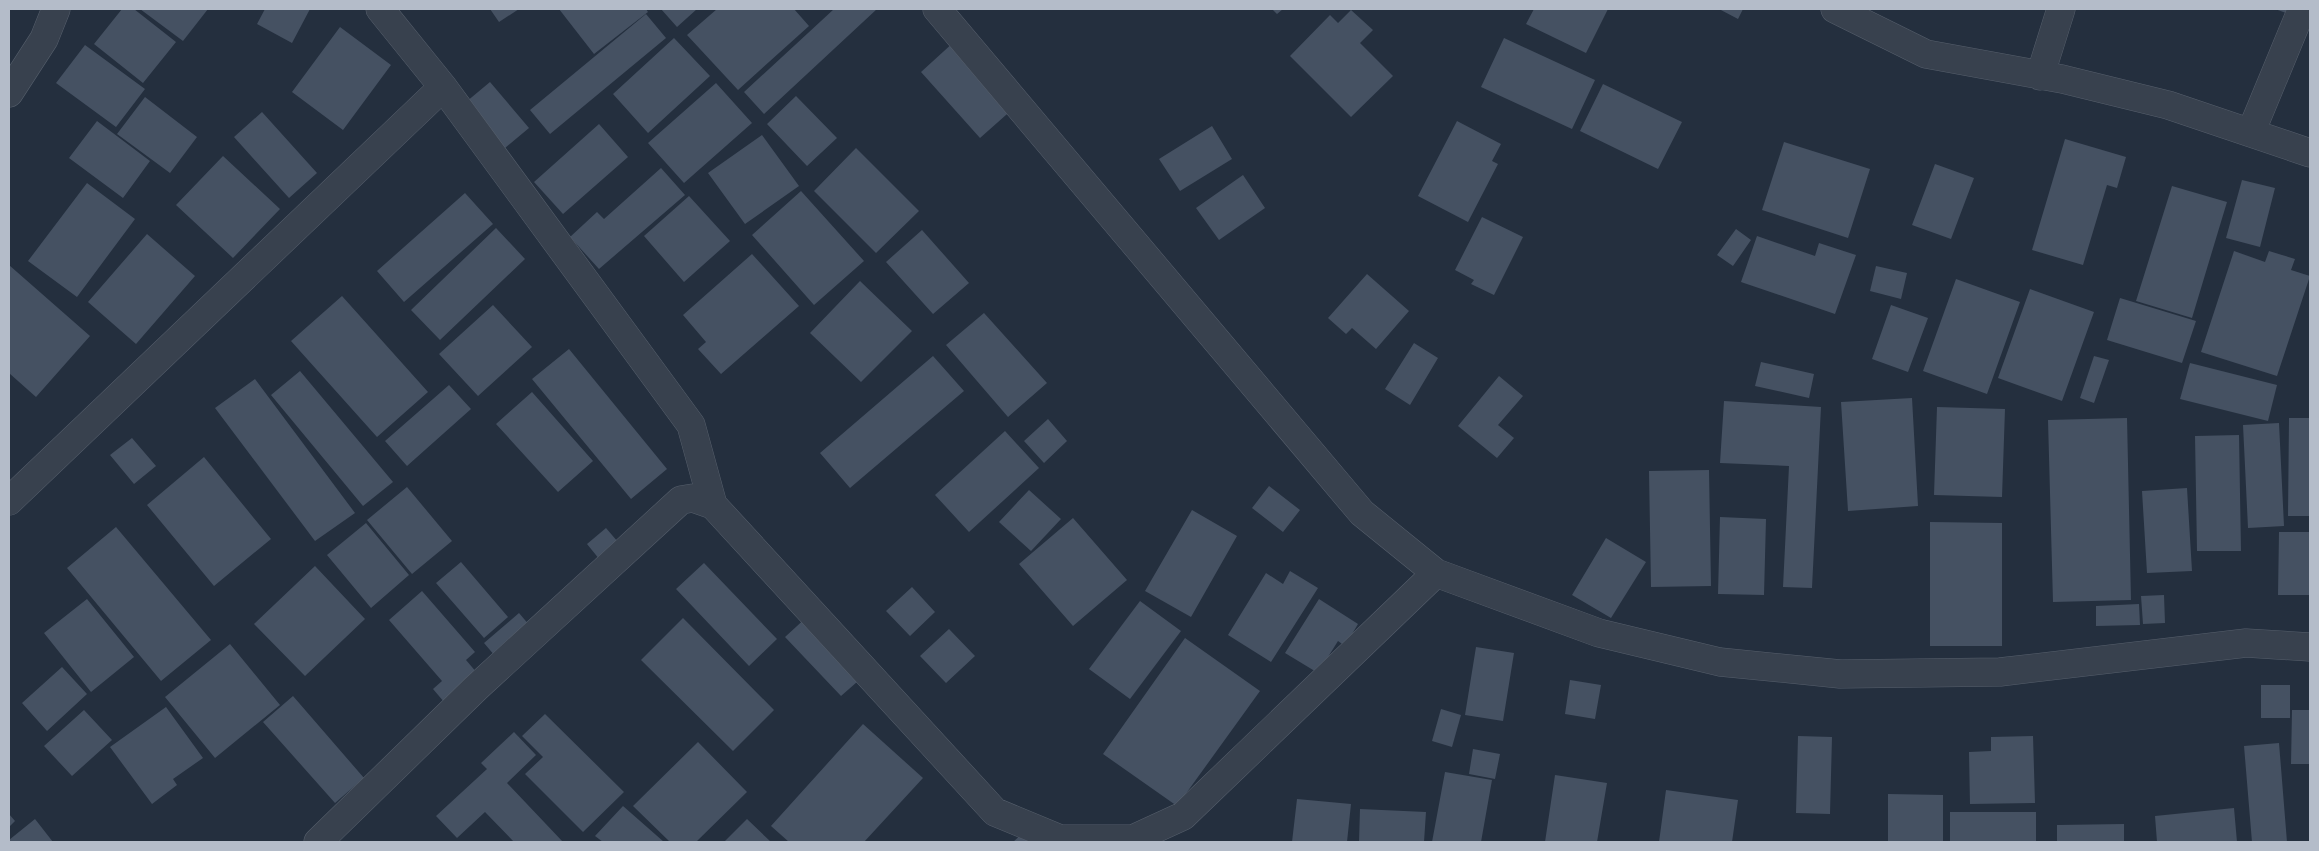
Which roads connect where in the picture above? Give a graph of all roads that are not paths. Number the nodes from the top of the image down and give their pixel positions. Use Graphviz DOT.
graph roads {
  1 [pos="56,9"];
  2 [pos="380,9"];
  3 [pos="937,9"];
  4 [pos="1835,9"];
  5 [pos="2061,9"];
  6 [pos="2302,9"];
  7 [pos="2040,76"];
  8 [pos="443,87"];
  9 [pos="9,93"];
  10 [pos="2251,132"];
  11 [pos="2310,153"];
  12 [pos="9,501"];
  13 [pos="712,505"];
  14 [pos="1436,573"];
  15 [pos="2310,647"];
  16 [pos="318,842"];
  1 -- 9 [label="street"];
  2 -- 8 [label="street"];
  3 -- 14 [label="street"];
  4 -- 7 [label="street"];
  5 -- 7 [label="street"];
  6 -- 10 [label="street"];
  7 -- 10 [label="street"];
  8 -- 12 [label="street"];
  8 -- 13 [label="street"];
  10 -- 11 [label="street"];
  13 -- 14 [label="street"];
  13 -- 16 [label="street"];
  14 -- 15 [label="street"];
}
